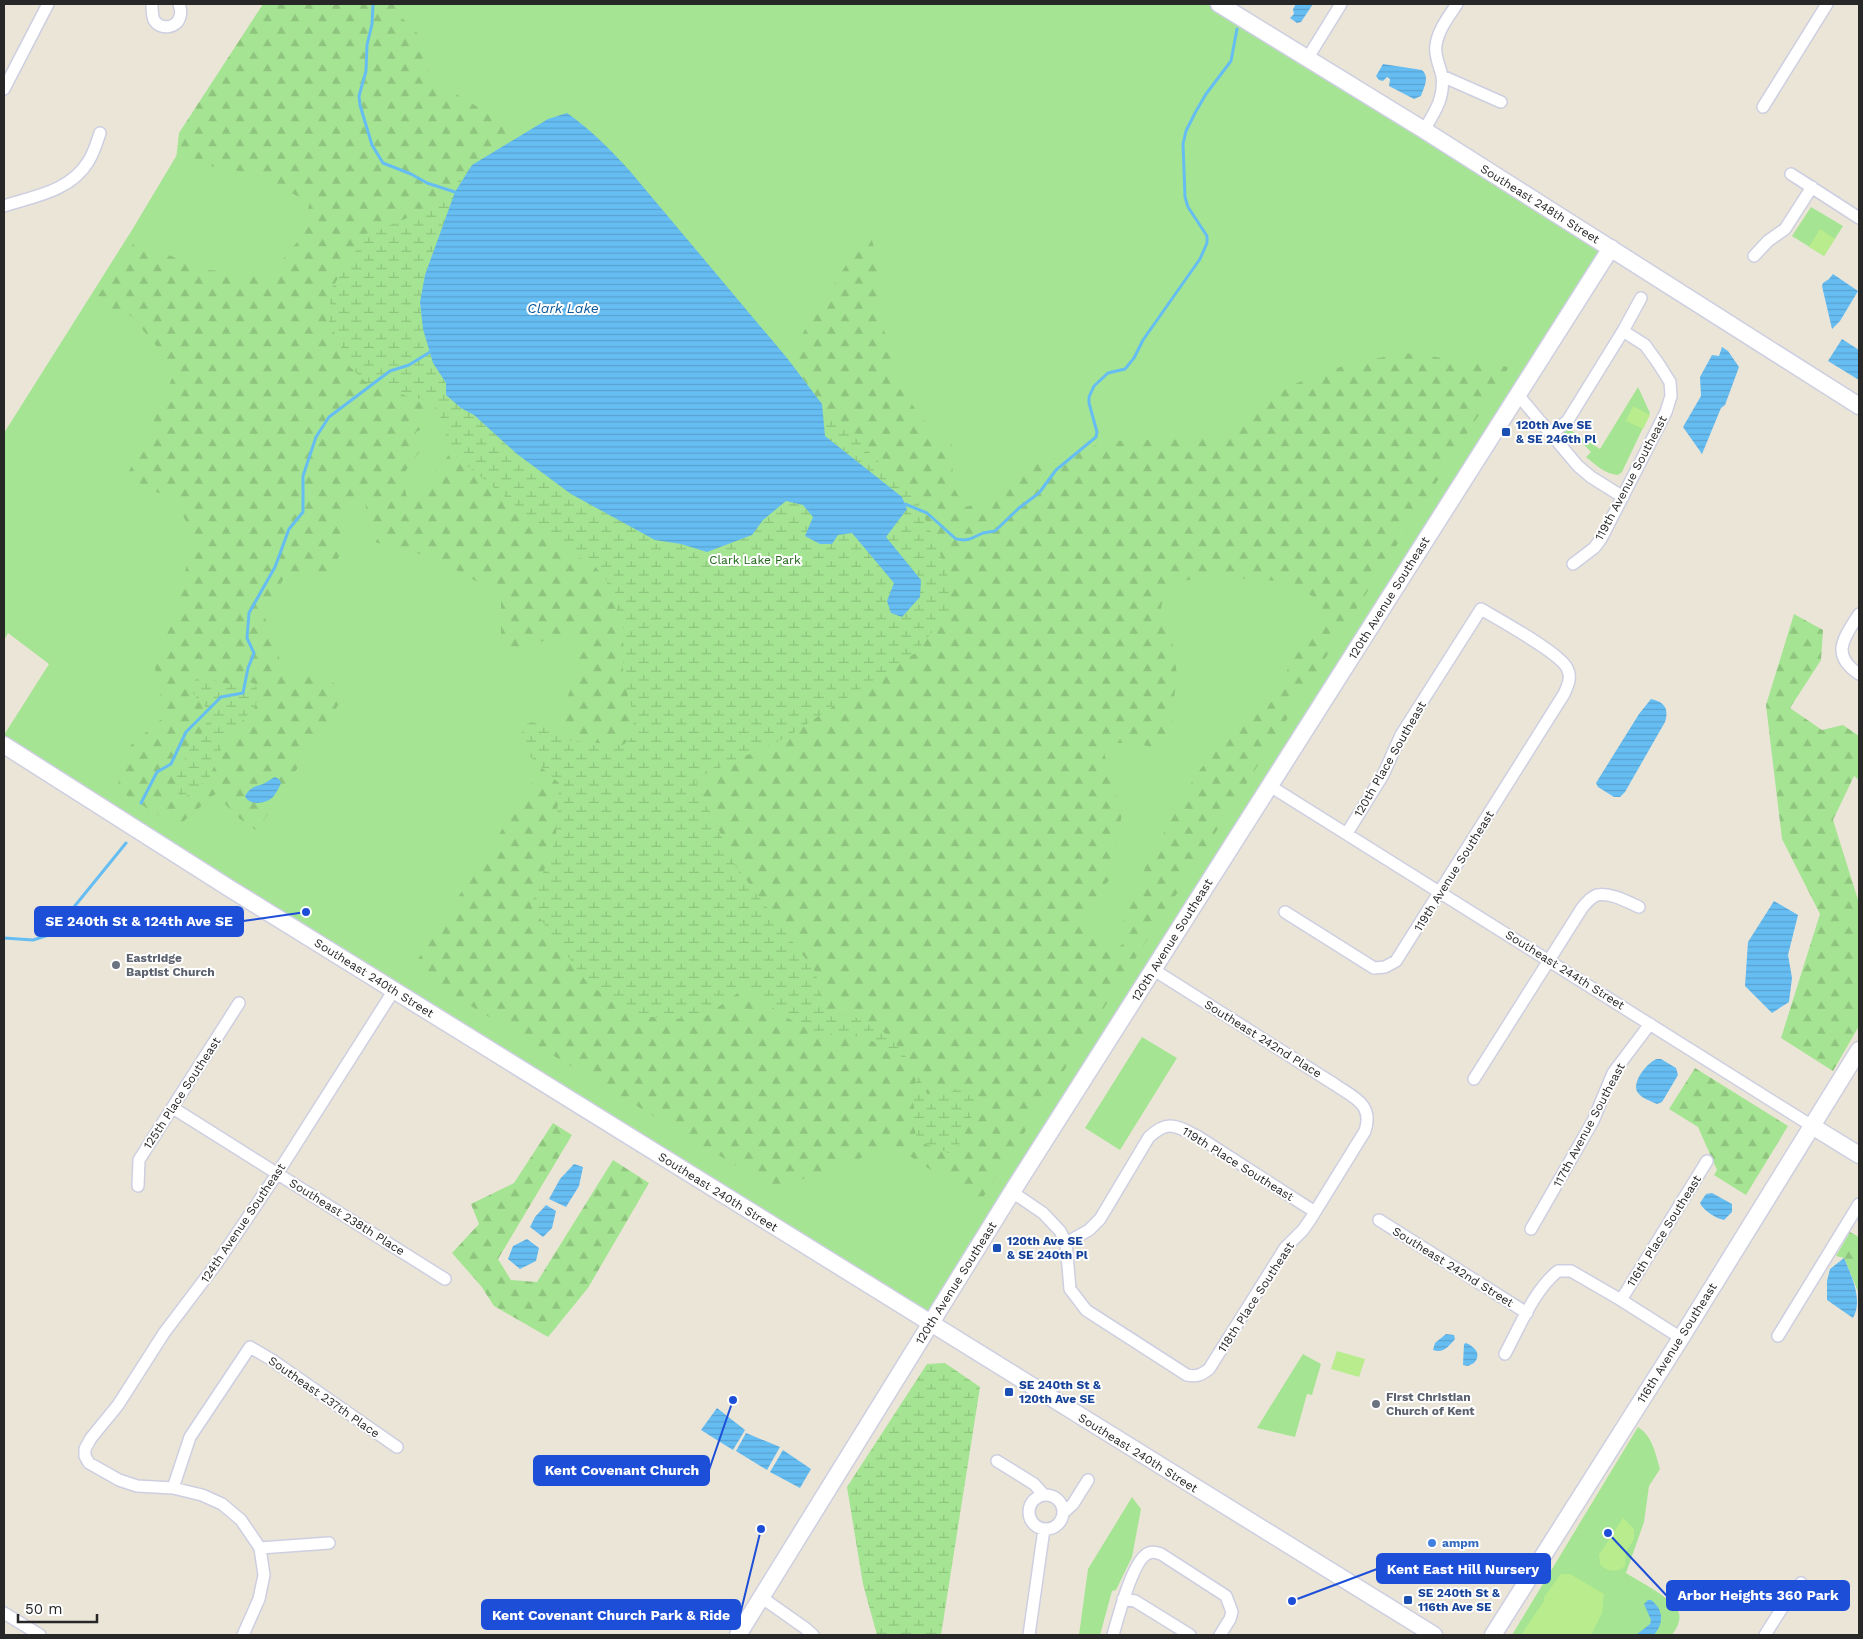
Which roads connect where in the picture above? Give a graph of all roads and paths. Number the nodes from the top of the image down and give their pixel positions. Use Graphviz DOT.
graph roads {
  1 [pos="48,4"];
  2 [pos="152,4"];
  3 [pos="179,4"];
  4 [pos="1218,4"];
  5 [pos="1341,4"];
  6 [pos="1457,4"];
  7 [pos="1827,4"];
  8 [pos="1307,58"];
  9 [pos="1442,76"];
  10 [pos="4,90"];
  11 [pos="1501,102"];
  12 [pos="1763,107"];
  13 [pos="1424,130"];
  14 [pos="100,133"];
  15 [pos="1791,174"];
  16 [pos="1812,188"];
  17 [pos="4,206"];
  18 [pos="1858,213"];
  19 [pos="1611,248"];
  20 [pos="1754,256"];
  21 [pos="1641,298"];
  22 [pos="1623,331"];
  23 [pos="1518,395"];
  24 [pos="1859,406"];
  25 [pos="1551,435"];
  26 [pos="1623,497"];
  27 [pos="1573,564"];
  28 [pos="1481,609"];
  29 [pos="1859,614"];
  30 [pos="1859,674"];
  31 [pos="4,745"];
  32 [pos="1270,786"];
  33 [pos="1347,833"];
  34 [pos="1441,893"];
  35 [pos="1639,907"];
  36 [pos="1285,912"];
  37 [pos="1549,961"];
  38 [pos="1154,970"];
  39 [pos="394,990"];
  40 [pos="240,1003"];
  41 [pos="1650,1024"];
  42 [pos="1859,1050"];
  43 [pos="1474,1079"];
  44 [pos="172,1108"];
  45 [pos="1367,1113"];
  46 [pos="1812,1126"];
  47 [pos="1859,1156"];
  48 [pos="1707,1161"];
  49 [pos="277,1174"];
  50 [pos="138,1186"];
  51 [pos="1012,1192"];
  52 [pos="1859,1204"];
  53 [pos="1315,1212"];
  54 [pos="1379,1220"];
  55 [pos="1531,1230"];
  56 [pos="1066,1243"];
  57 [pos="445,1279"];
  58 [pos="1621,1300"];
  59 [pos="1527,1313"];
  60 [pos="931,1324"];
  61 [pos="1778,1336"];
  62 [pos="1681,1338"];
  63 [pos="1505,1354"];
  64 [pos="396,1448"];
  65 [pos="996,1460"];
  66 [pos="1088,1480"];
  67 [pos="173,1488"];
  68 [pos="1044,1495"];
  69 [pos="1063,1513"];
  70 [pos="1044,1529"];
  71 [pos="329,1543"];
  72 [pos="260,1548"];
  73 [pos="1801,1583"];
  74 [pos="761,1597"];
  75 [pos="1123,1599"];
  76 [pos="4,1613"];
  77 [pos="40,1635"];
  78 [pos="243,1635"];
  79 [pos="738,1635"];
  80 [pos="813,1635"];
  81 [pos="1029,1635"];
  82 [pos="1113,1635"];
  83 [pos="1190,1635"];
  84 [pos="1220,1635"];
  85 [pos="1434,1635"];
  86 [pos="1493,1635"];
  87 [pos="1765,1635"];
  1 -- 10 [label="street"];
  2 -- 3 [label="street"];
  4 -- 8 [label="street, Southeast 248th Street"];
  5 -- 8 [label="street"];
  6 -- 9 [label="street"];
  7 -- 12 [label="street"];
  8 -- 13 [label="street, Southeast 248th Street"];
  9 -- 11 [label="street"];
  9 -- 13 [label="street"];
  13 -- 19 [label="street, Southeast 248th Street"];
  14 -- 17 [label="street"];
  15 -- 16 [label="street"];
  16 -- 18 [label="street"];
  16 -- 20 [label="street"];
  19 -- 23 [label="street, 120th Avenue Southeast"];
  19 -- 24 [label="street, Southeast 248th Street"];
  21 -- 22 [label="street"];
  22 -- 25 [label="street"];
  22 -- 26 [label="street, 119th Avenue Southeast"];
  23 -- 25 [label="street"];
  23 -- 32 [label="street, 120th Avenue Southeast"];
  25 -- 26 [label="street"];
  26 -- 27 [label="street, 119th Avenue Southeast"];
  28 -- 33 [label="street, 120th Place Southeast"];
  28 -- 34 [label="street, 119th Avenue Southeast"];
  29 -- 30 [label="street"];
  31 -- 39 [label="street, Southeast 240th Street"];
  32 -- 33 [label="street, Southeast 244th Street"];
  32 -- 38 [label="street, 120th Avenue Southeast"];
  33 -- 34 [label="street, Southeast 244th Street"];
  34 -- 36 [label="street, 119th Avenue Southeast"];
  34 -- 37 [label="street, Southeast 244th Street"];
  35 -- 37 [label="street"];
  37 -- 41 [label="street, Southeast 244th Street"];
  37 -- 43 [label="street"];
  38 -- 45 [label="street, Southeast 242nd Place"];
  38 -- 51 [label="street, 120th Avenue Southeast"];
  39 -- 49 [label="street, 124th Avenue Southeast"];
  39 -- 60 [label="street, Southeast 240th Street"];
  40 -- 44 [label="street, 125th Place Southeast"];
  41 -- 46 [label="street, Southeast 244th Street"];
  41 -- 55 [label="street, 117th Avenue Southeast"];
  42 -- 46 [label="street, 116th Avenue Southeast"];
  44 -- 49 [label="street, Southeast 238th Place"];
  44 -- 50 [label="street, 125th Place Southeast"];
  45 -- 53 [label="street, 118th Place Southeast"];
  46 -- 47 [label="street, Southeast 244th Street"];
  46 -- 62 [label="street, 116th Avenue Southeast"];
  48 -- 58 [label="street, 116th Place Southeast"];
  49 -- 57 [label="street, Southeast 238th Place"];
  49 -- 67 [label="street, 124th Avenue Southeast"];
  51 -- 56 [label="street"];
  51 -- 60 [label="street, 120th Avenue Southeast"];
  52 -- 61 [label="street"];
  53 -- 56 [label="street, 119th Place Southeast"];
  53 -- 56 [label="street, 118th Place Southeast"];
  54 -- 59 [label="street, Southeast 242nd Street"];
  58 -- 59 [label="street, Southeast 242nd Street"];
  58 -- 62 [label="street, Southeast 242nd Street"];
  59 -- 63 [label="street, Southeast 242nd Street"];
  60 -- 74 [label="street, 120th Avenue Southeast"];
  60 -- 85 [label="street, Southeast 240th Street"];
  62 -- 86 [label="street, 116th Avenue Southeast"];
  64 -- 67 [label="street, Southeast 237th Place"];
  65 -- 68 [label="street"];
  66 -- 69 [label="street"];
  67 -- 72 [label="street"];
  68 -- 69 [label="street"];
  68 -- 70 [label="street"];
  69 -- 70 [label="street"];
  70 -- 81 [label="street"];
  71 -- 72 [label="street"];
  72 -- 78 [label="street"];
  73 -- 87 [label="street"];
  74 -- 79 [label="street, 120th Avenue Southeast"];
  74 -- 80 [label="street"];
  75 -- 82 [label="street"];
  75 -- 83 [label="street"];
  75 -- 84 [label="street"];
  76 -- 77 [label="street"];
}
